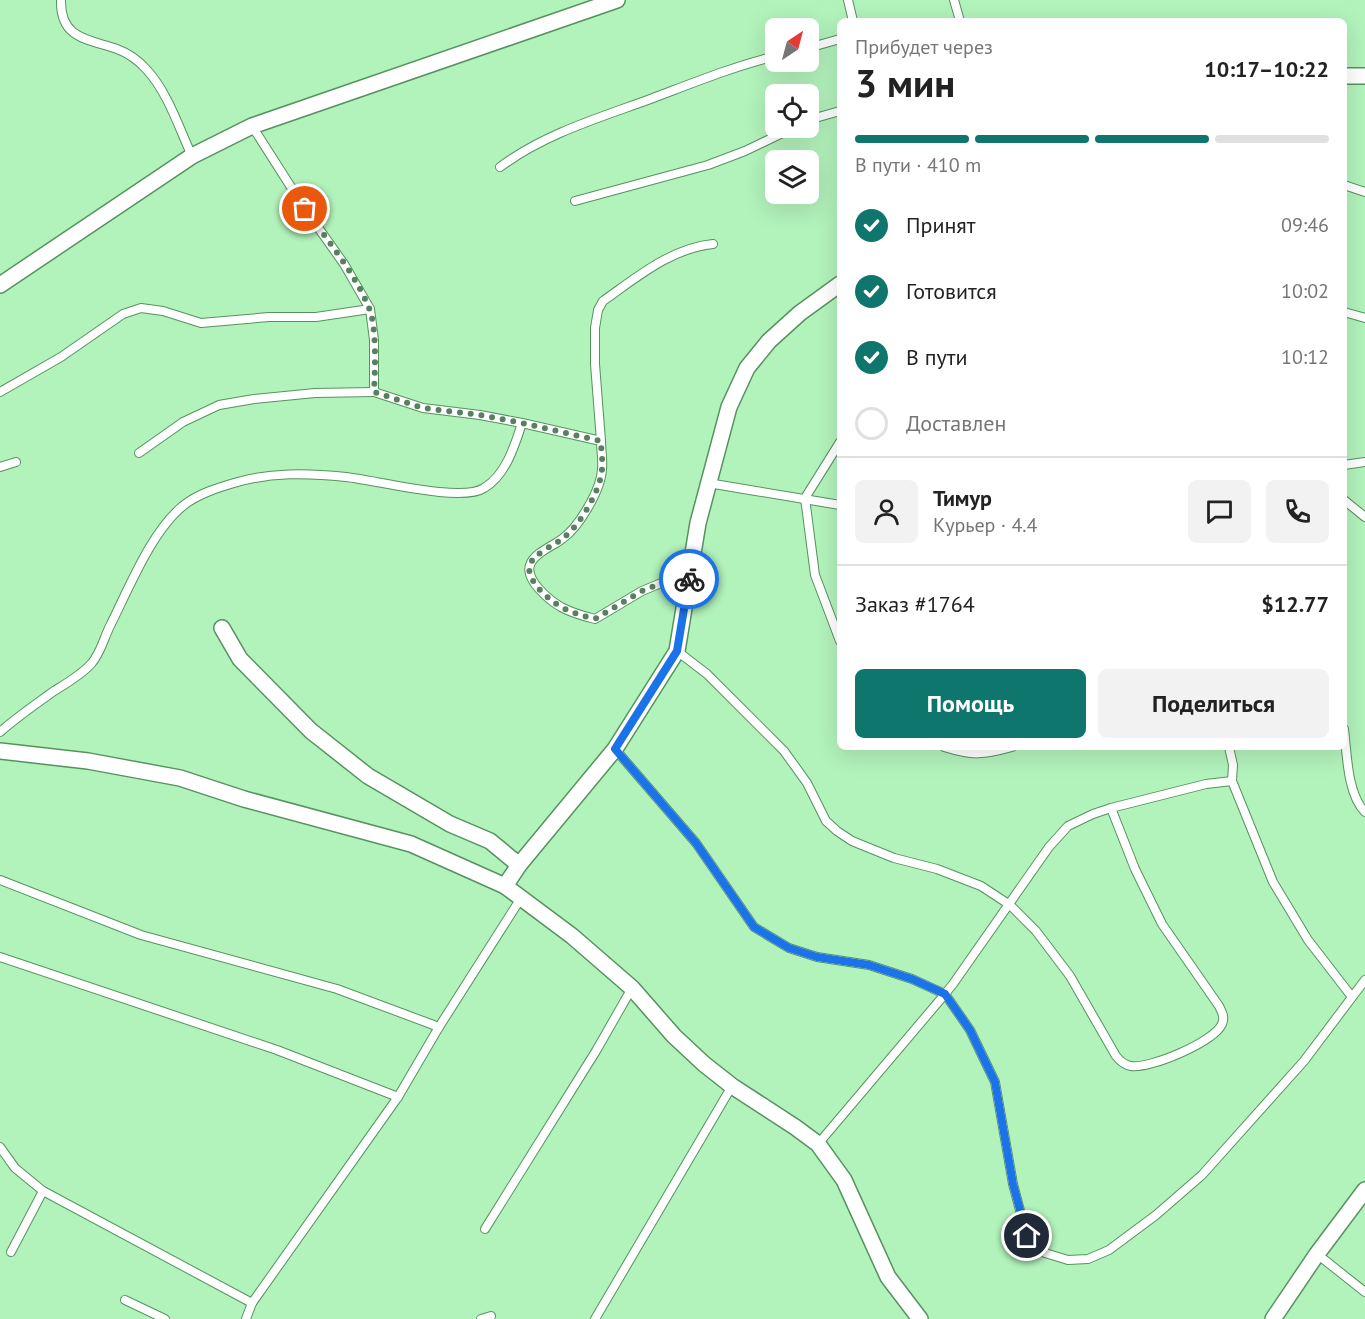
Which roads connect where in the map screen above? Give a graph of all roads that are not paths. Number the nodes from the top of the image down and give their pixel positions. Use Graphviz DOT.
graph roads {
  1 [pos="61,0"];
  2 [pos="617,0"];
  3 [pos="848,0"];
  4 [pos="954,0"];
  5 [pos="852,18"];
  6 [pos="959,18"];
  7 [pos="837,40"];
  8 [pos="819,45"];
  9 [pos="765,59"];
  10 [pos="1365,75"];
  11 [pos="1347,76"];
  12 [pos="837,112"];
  13 [pos="819,117"];
  14 [pos="252,126"];
  15 [pos="772,138"];
  16 [pos="192,156"];
  17 [pos="500,167"];
  18 [pos="1347,186"];
  19 [pos="1365,192"];
  20 [pos="575,201"];
  21 [pos="713,244"];
  22 [pos="0,285"];
  23 [pos="837,286"];
  24 [pos="370,309"];
  25 [pos="1347,313"];
  26 [pos="1365,318"];
  27 [pos="0,392"];
  28 [pos="374,392"];
  29 [pos="522,423"];
  30 [pos="601,441"];
  31 [pos="837,447"];
  32 [pos="139,453"];
  33 [pos="16,462"];
  34 [pos="1365,462"];
  35 [pos="1347,465"];
  36 [pos="0,467"];
  37 [pos="708,483"];
  38 [pos="805,498"];
  39 [pos="1347,502"];
  40 [pos="837,504"];
  41 [pos="1365,517"];
  42 [pos="690,571"];
  43 [pos="222,628"];
  44 [pos="837,633"];
  45 [pos="677,651"];
  46 [pos="0,732"];
  47 [pos="615,749"];
  48 [pos="1347,749"];
  49 [pos="954,750"];
  50 [pos="1001,750"];
  51 [pos="1230,750"];
  52 [pos="0,751"];
  53 [pos="1232,781"];
  54 [pos="1111,808"];
  55 [pos="1365,812"];
  56 [pos="519,865"];
  57 [pos="0,880"];
  58 [pos="504,886"];
  59 [pos="521,898"];
  60 [pos="1010,905"];
  61 [pos="0,957"];
  62 [pos="1365,980"];
  63 [pos="632,988"];
  64 [pos="945,994"];
  65 [pos="1352,997"];
  66 [pos="439,1027"];
  67 [pos="732,1086"];
  68 [pos="398,1097"];
  69 [pos="818,1144"];
  70 [pos="0,1147"];
  71 [pos="1365,1190"];
  72 [pos="43,1191"];
  73 [pos="485,1229"];
  74 [pos="11,1252"];
  75 [pos="1317,1254"];
  76 [pos="1365,1293"];
  77 [pos="125,1300"];
  78 [pos="252,1303"];
  79 [pos="491,1316"];
  80 [pos="913,1317"];
  81 [pos="165,1319"];
  82 [pos="246,1319"];
  83 [pos="481,1319"];
  84 [pos="596,1319"];
  85 [pos="1273,1319"];
  1 -- 16 [label="lane"];
  2 -- 14 [label="street"];
  3 -- 5 [label="lane"];
  4 -- 6 [label="lane"];
  7 -- 8 [label="lane"];
  9 -- 17 [label="lane"];
  10 -- 11 [label="street"];
  12 -- 13 [label="lane"];
  14 -- 16 [label="street"];
  14 -- 24 [label="lane"];
  15 -- 20 [label="lane"];
  16 -- 22 [label="street"];
  18 -- 19 [label="lane"];
  21 -- 30 [label="lane"];
  23 -- 37 [label="street"];
  24 -- 27 [label="lane"];
  24 -- 28 [label="lane"];
  25 -- 26 [label="lane"];
  28 -- 29 [label="lane"];
  28 -- 32 [label="lane"];
  29 -- 30 [label="lane"];
  29 -- 46 [label="lane"];
  30 -- 42 [label="lane"];
  31 -- 38 [label="lane"];
  33 -- 36 [label="lane"];
  34 -- 35 [label="lane"];
  37 -- 38 [label="lane"];
  37 -- 42 [label="street"];
  38 -- 40 [label="lane"];
  38 -- 44 [label="lane"];
  39 -- 41 [label="lane"];
  42 -- 45 [label="street"];
  43 -- 56 [label="street"];
  45 -- 47 [label="street"];
  45 -- 60 [label="lane"];
  47 -- 56 [label="street"];
  47 -- 64 [label="lane"];
  48 -- 55 [label="lane"];
  49 -- 50 [label="lane"];
  51 -- 53 [label="lane"];
  52 -- 58 [label="street"];
  53 -- 54 [label="lane"];
  53 -- 65 [label="lane"];
  54 -- 60 [label="lane"];
  54 -- 60 [label="lane"];
  56 -- 58 [label="street"];
  57 -- 66 [label="lane"];
  58 -- 59 [label="street"];
  59 -- 63 [label="street"];
  59 -- 66 [label="lane"];
  60 -- 64 [label="lane"];
  61 -- 68 [label="lane"];
  62 -- 65 [label="lane"];
  63 -- 67 [label="street"];
  63 -- 73 [label="lane"];
  64 -- 65 [label="lane"];
  64 -- 69 [label="lane"];
  66 -- 68 [label="lane"];
  67 -- 69 [label="street"];
  67 -- 84 [label="lane"];
  68 -- 78 [label="lane"];
  69 -- 80 [label="street"];
  70 -- 72 [label="lane"];
  71 -- 75 [label="street"];
  72 -- 74 [label="lane"];
  72 -- 78 [label="lane"];
  75 -- 76 [label="lane"];
  75 -- 85 [label="street"];
  77 -- 81 [label="lane"];
  78 -- 82 [label="lane"];
  79 -- 83 [label="lane"];
}
